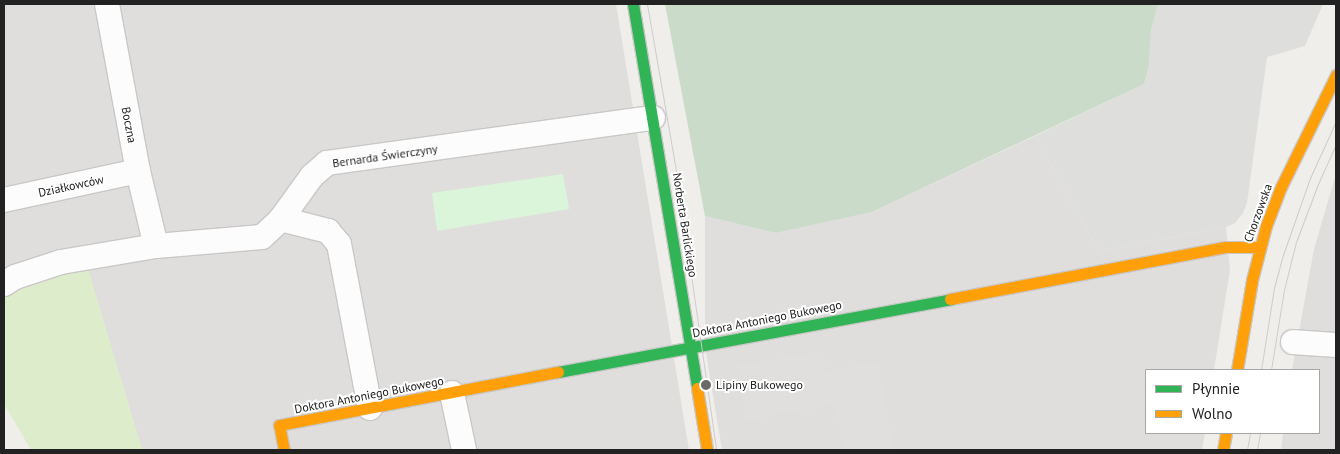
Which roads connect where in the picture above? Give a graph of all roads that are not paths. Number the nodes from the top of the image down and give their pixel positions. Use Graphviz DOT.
graph roads {
  1 [pos="107,4"];
  2 [pos="633,4"];
  3 [pos="1336,75"];
  4 [pos="653,118"];
  5 [pos="138,171"];
  6 [pos="4,200"];
  7 [pos="281,218"];
  8 [pos="156,246"];
  9 [pos="1260,247"];
  10 [pos="4,284"];
  11 [pos="1293,342"];
  12 [pos="1336,345"];
  13 [pos="690,348"];
  14 [pos="1237,369"];
  15 [pos="452,393"];
  16 [pos="370,408"];
  17 [pos="1226,434"];
  18 [pos="284,450"];
  19 [pos="464,450"];
  20 [pos="707,450"];
  21 [pos="1223,450"];
  1 -- 5 [label="street, Boczna"];
  2 -- 4 [label="street, Norberta Barlickiego"];
  3 -- 9 [label="street, Chorzowska"];
  4 -- 7 [label="street, Bernarda Świerczyny"];
  4 -- 13 [label="street, Norberta Barlickiego"];
  5 -- 6 [label="street, Działkowców"];
  5 -- 8 [label="street, Boczna"];
  7 -- 8 [label="street, Bernarda Świerczyny"];
  7 -- 16 [label="street"];
  8 -- 10 [label="street, Bernarda Świerczyny"];
  9 -- 13 [label="street, Doktora Antoniego Bukowego"];
  9 -- 14 [label="street, Chorzowska"];
  11 -- 12 [label="street"];
  13 -- 15 [label="street, Doktora Antoniego Bukowego"];
  13 -- 20 [label="street, Norberta Barlickiego"];
  15 -- 16 [label="street, Doktora Antoniego Bukowego"];
  15 -- 19 [label="street"];
  16 -- 18 [label="street, Doktora Antoniego Bukowego"];
  17 -- 21 [label="street"];
}
